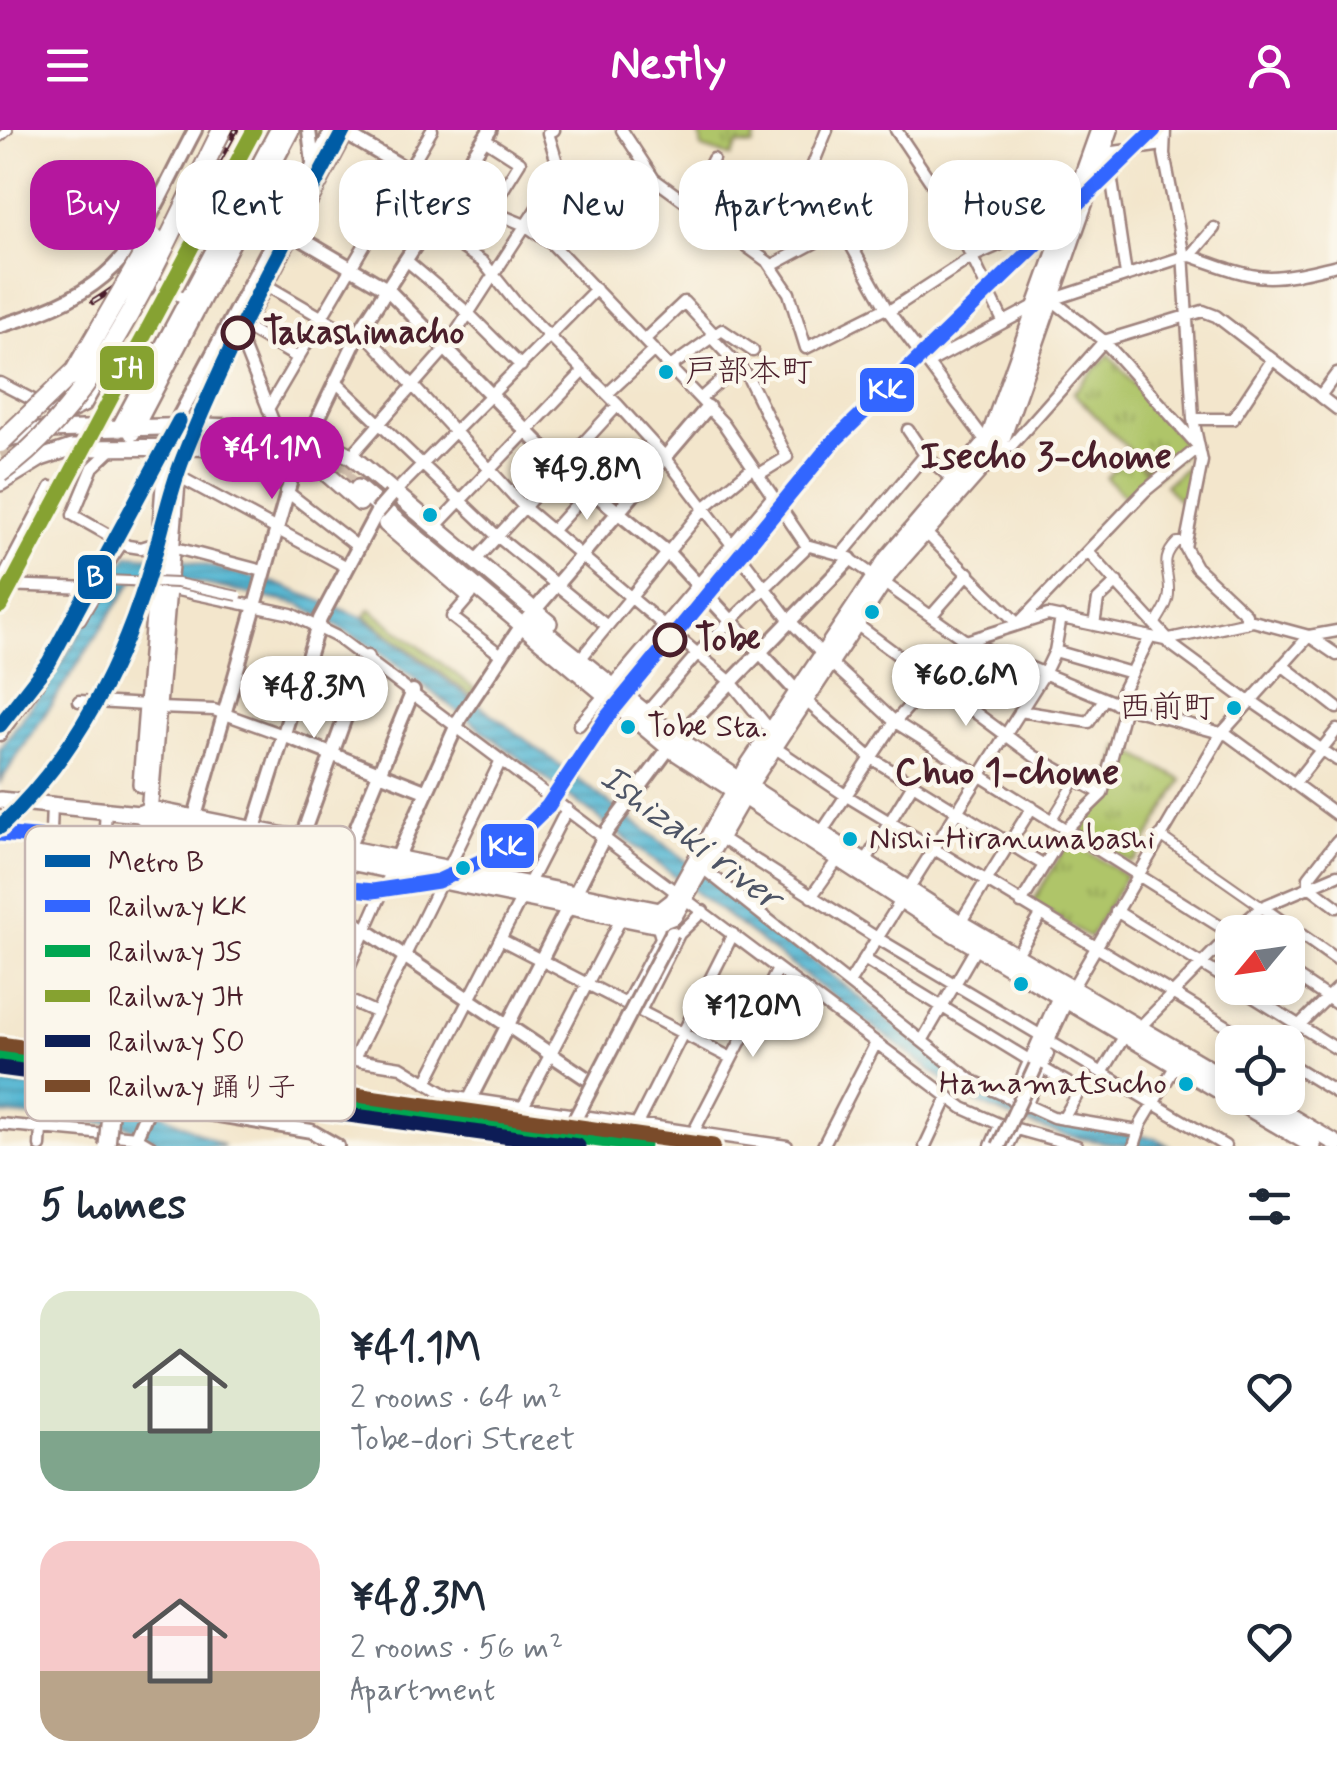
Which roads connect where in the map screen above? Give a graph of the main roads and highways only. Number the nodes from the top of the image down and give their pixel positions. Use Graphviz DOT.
graph roads {
  1 [pos="208,130"];
  2 [pos="222,130"];
  3 [pos="278,130"];
  4 [pos="292,130"];
  5 [pos="1098,130"];
  6 [pos="1110,130"];
  7 [pos="1096,152"];
  8 [pos="1044,302"];
  9 [pos="96,341"];
  10 [pos="135,405"];
  11 [pos="127,429"];
  12 [pos="44,430"];
  13 [pos="0,442"];
  14 [pos="993,443"];
  15 [pos="114,447"];
  16 [pos="174,447"];
  17 [pos="0,451"];
  18 [pos="0,473"];
  19 [pos="0,482"];
  20 [pos="362,484"];
  21 [pos="166,549"];
  22 [pos="880,578"];
  23 [pos="525,621"];
  24 [pos="826,658"];
  25 [pos="605,689"];
  26 [pos="673,743"];
  27 [pos="741,788"];
  28 [pos="0,800"];
  29 [pos="146,814"];
  30 [pos="193,824"];
  31 [pos="144,826"];
  32 [pos="198,826"];
  33 [pos="198,826"];
  34 [pos="355,856"];
  35 [pos="700,868"];
  36 [pos="905,896"];
  37 [pos="683,897"];
  38 [pos="570,900"];
  39 [pos="1067,996"];
  40 [pos="1132,1031"];
  41 [pos="1215,1073"];
  42 [pos="1288,1115"];
  43 [pos="120,1121"];
  44 [pos="1335,1142"];
  45 [pos="118,1146"];
  46 [pos="1313,1146"];
  1 -- 9 [label="highway, bridge"];
  2 -- 18 [label="highway, bridge"];
  3 -- 10 [label="main road"];
  4 -- 11 [label="main road"];
  5 -- 7 [label="main road"];
  6 -- 7 [label="main road"];
  7 -- 8 [label="main road"];
  7 -- 8 [label="main road"];
  8 -- 14 [label="main road"];
  9 -- 13 [label="highway, bridge"];
  9 -- 17 [label="highway, bridge"];
  10 -- 11 [label="main road"];
  10 -- 12 [label="main road"];
  11 -- 12 [label="main road"];
  11 -- 15 [label="main road"];
  11 -- 23 [label="main road"];
  12 -- 13 [label="main road"];
  14 -- 22 [label="main road"];
  14 -- 22 [label="main road"];
  15 -- 16 [label="main road"];
  15 -- 19 [label="main road"];
  16 -- 21 [label="main road"];
  16 -- 21 [label="main road"];
  16 -- 23 [label="main road"];
  20 -- 23 [label="main road"];
  21 -- 29 [label="main road"];
  22 -- 24 [label="main road"];
  22 -- 24 [label="main road"];
  23 -- 25 [label="main road"];
  23 -- 25 [label="main road"];
  24 -- 27 [label="main road"];
  25 -- 26 [label="main road"];
  25 -- 26 [label="main road"];
  26 -- 27 [label="main road"];
  27 -- 35 [label="main road"];
  27 -- 35 [label="main road"];
  27 -- 36 [label="main road"];
  27 -- 36 [label="main road"];
  28 -- 29 [label="main road"];
  29 -- 30 [label="main road"];
  29 -- 31 [label="main road"];
  30 -- 32 [label="main road"];
  30 -- 33 [label="main road"];
  34 -- 38 [label="main road"];
  35 -- 37 [label="main road"];
  36 -- 39 [label="main road"];
  36 -- 39 [label="main road"];
  37 -- 38 [label="main road"];
  37 -- 38 [label="main road"];
  39 -- 40 [label="main road"];
  40 -- 41 [label="main road"];
  40 -- 46 [label="main road"];
  42 -- 44 [label="main road"];
  43 -- 45 [label="main road"];
}
